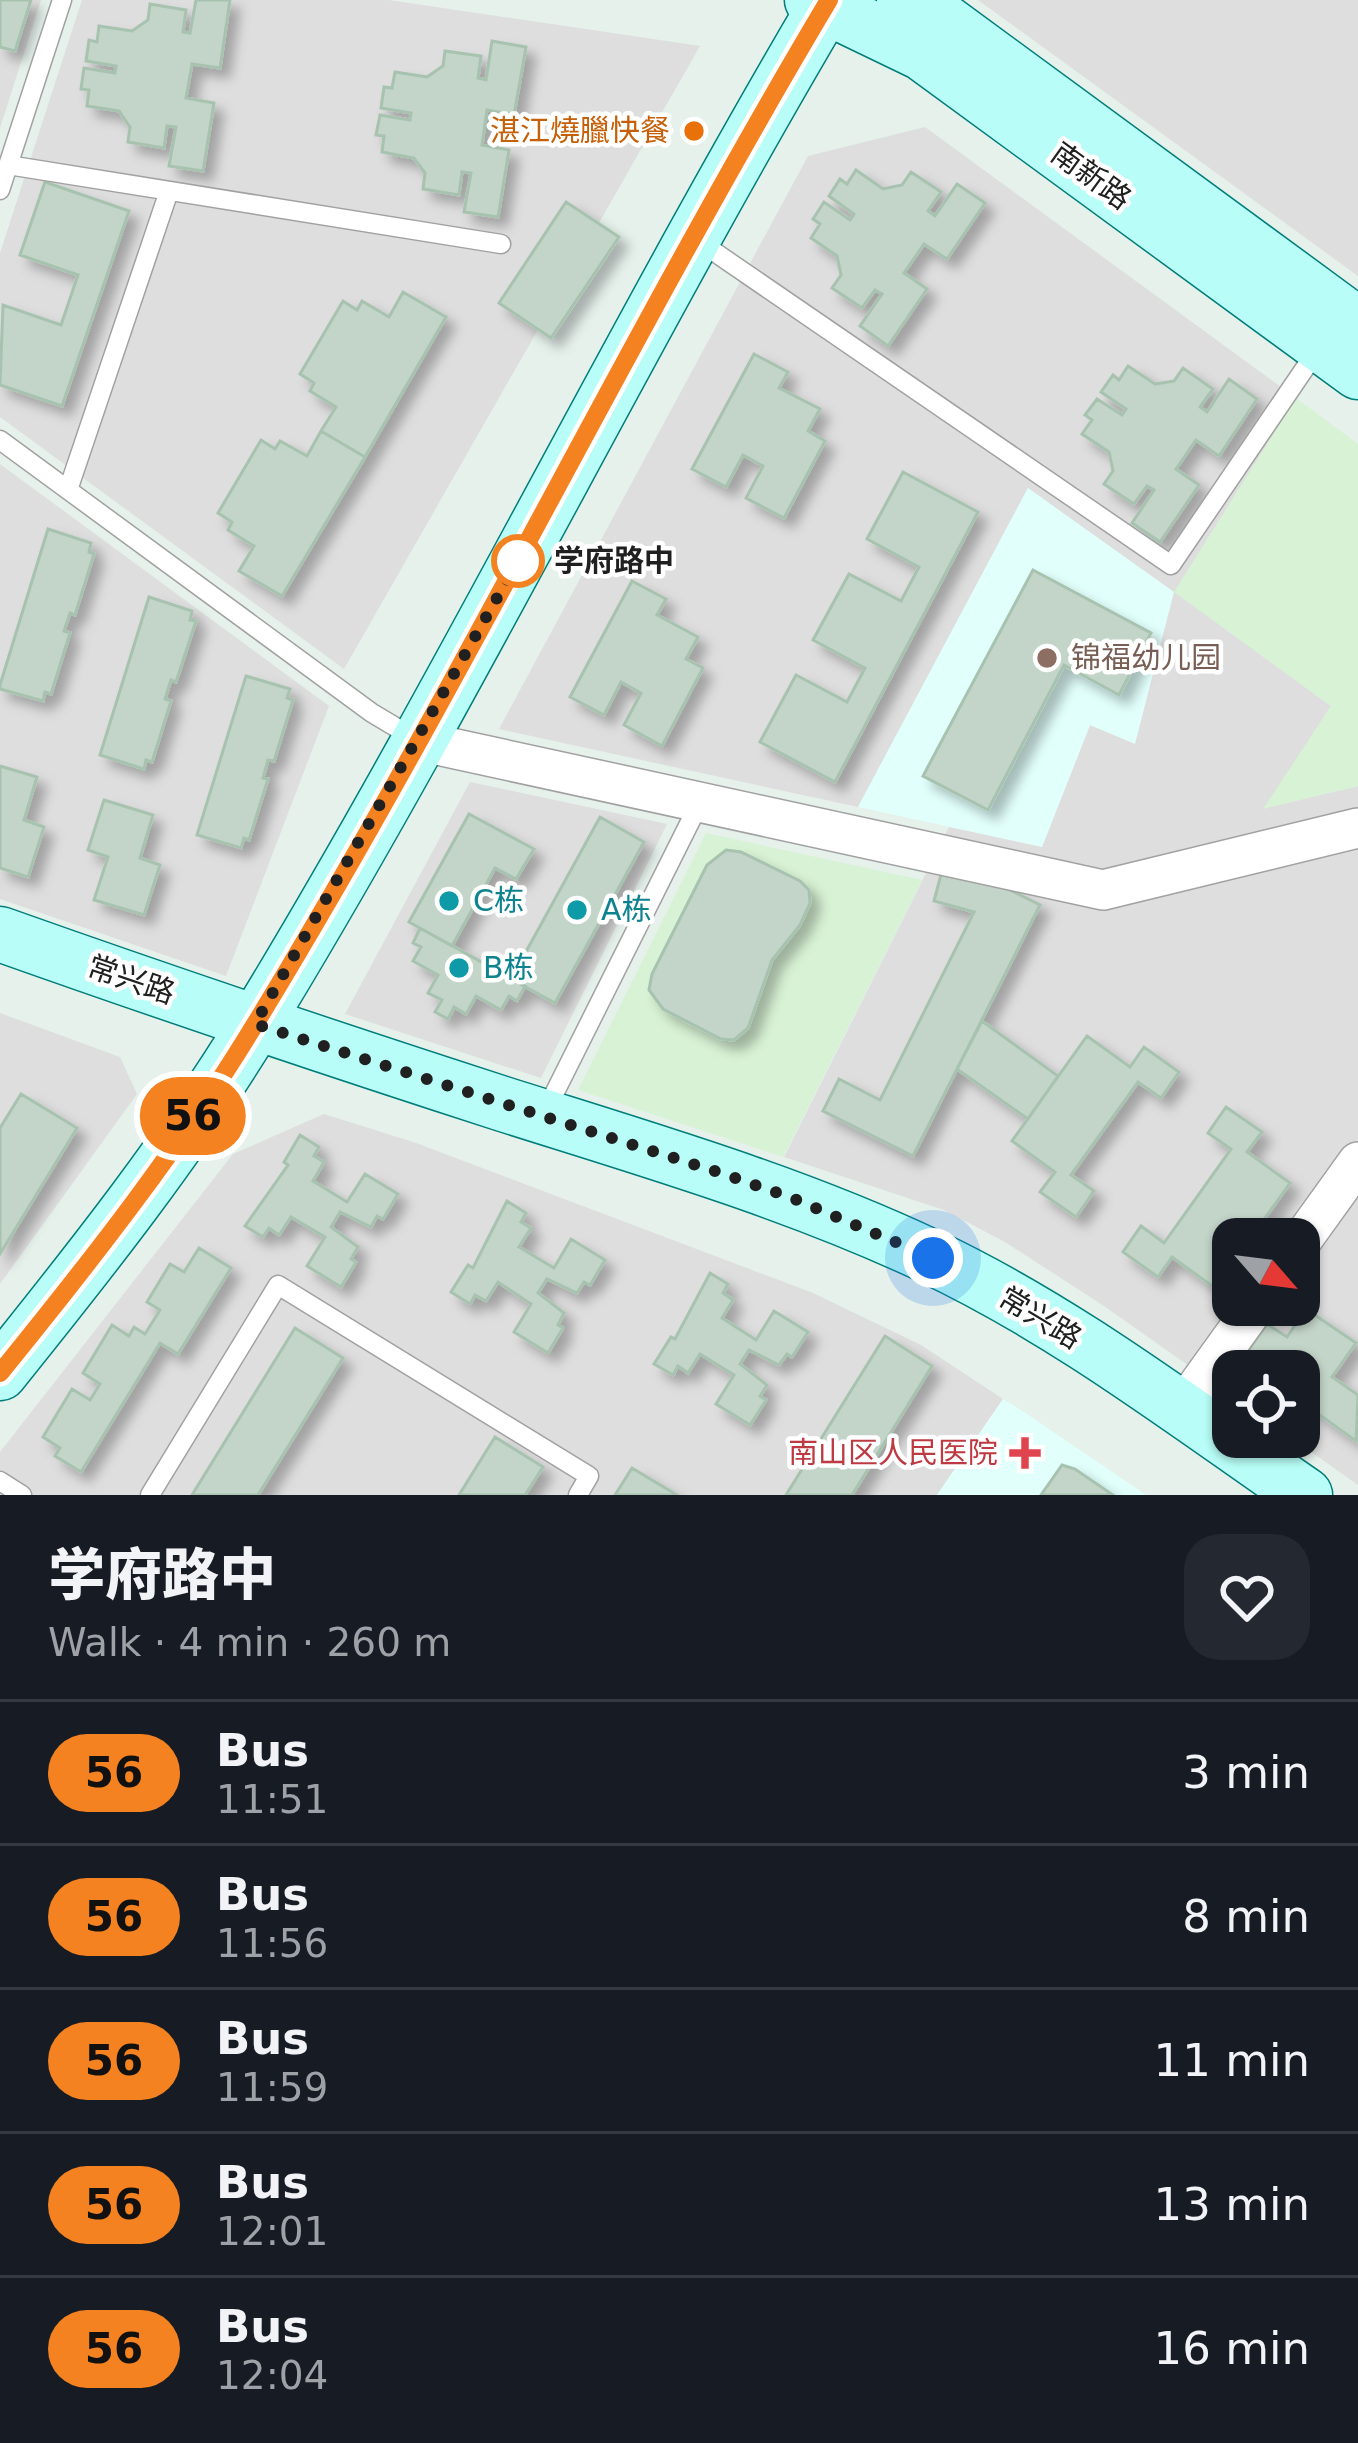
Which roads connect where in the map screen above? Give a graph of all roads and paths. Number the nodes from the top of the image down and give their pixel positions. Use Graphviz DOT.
graph roads {
  1 [pos="62,0"];
  2 [pos="904,0"];
  3 [pos="822,2"];
  4 [pos="8,166"];
  5 [pos="0,190"];
  6 [pos="169,191"];
  7 [pos="695,239"];
  8 [pos="501,244"];
  9 [pos="1346,347"];
  10 [pos="0,440"];
  11 [pos="68,490"];
  12 [pos="418,741"];
  13 [pos="700,802"];
  14 [pos="1358,828"];
  15 [pos="0,934"];
  16 [pos="255,1024"];
  17 [pos="543,1116"];
  18 [pos="1358,1162"];
  19 [pos="1318,1218"];
  20 [pos="1241,1326"];
  21 [pos="0,1373"];
  22 [pos="1181,1409"];
  23 [pos="0,1481"];
  24 [pos="22,1495"];
  25 [pos="149,1495"];
  26 [pos="578,1495"];
  27 [pos="1305,1495"];
  1 -- 4 [label="lane"];
  2 -- 9 [label="main road, 南新路"];
  3 -- 7 [label="main road"];
  3 -- 9 [label="main road, 南新路"];
  4 -- 5 [label="lane"];
  4 -- 6 [label="lane"];
  6 -- 8 [label="lane"];
  6 -- 11 [label="lane"];
  7 -- 9 [label="lane"];
  7 -- 12 [label="main road"];
  10 -- 11 [label="lane"];
  11 -- 12 [label="lane"];
  12 -- 13 [label="street"];
  12 -- 16 [label="main road"];
  13 -- 14 [label="street"];
  13 -- 17 [label="lane"];
  15 -- 16 [label="main road, 常兴路"];
  16 -- 17 [label="main road, 常兴路"];
  16 -- 21 [label="main road"];
  17 -- 22 [label="main road, 常兴路"];
  18 -- 19 [label="street"];
  20 -- 22 [label="street"];
  22 -- 27 [label="main road, 常兴路"];
  23 -- 24 [label="lane"];
  25 -- 26 [label="lane"];
}
